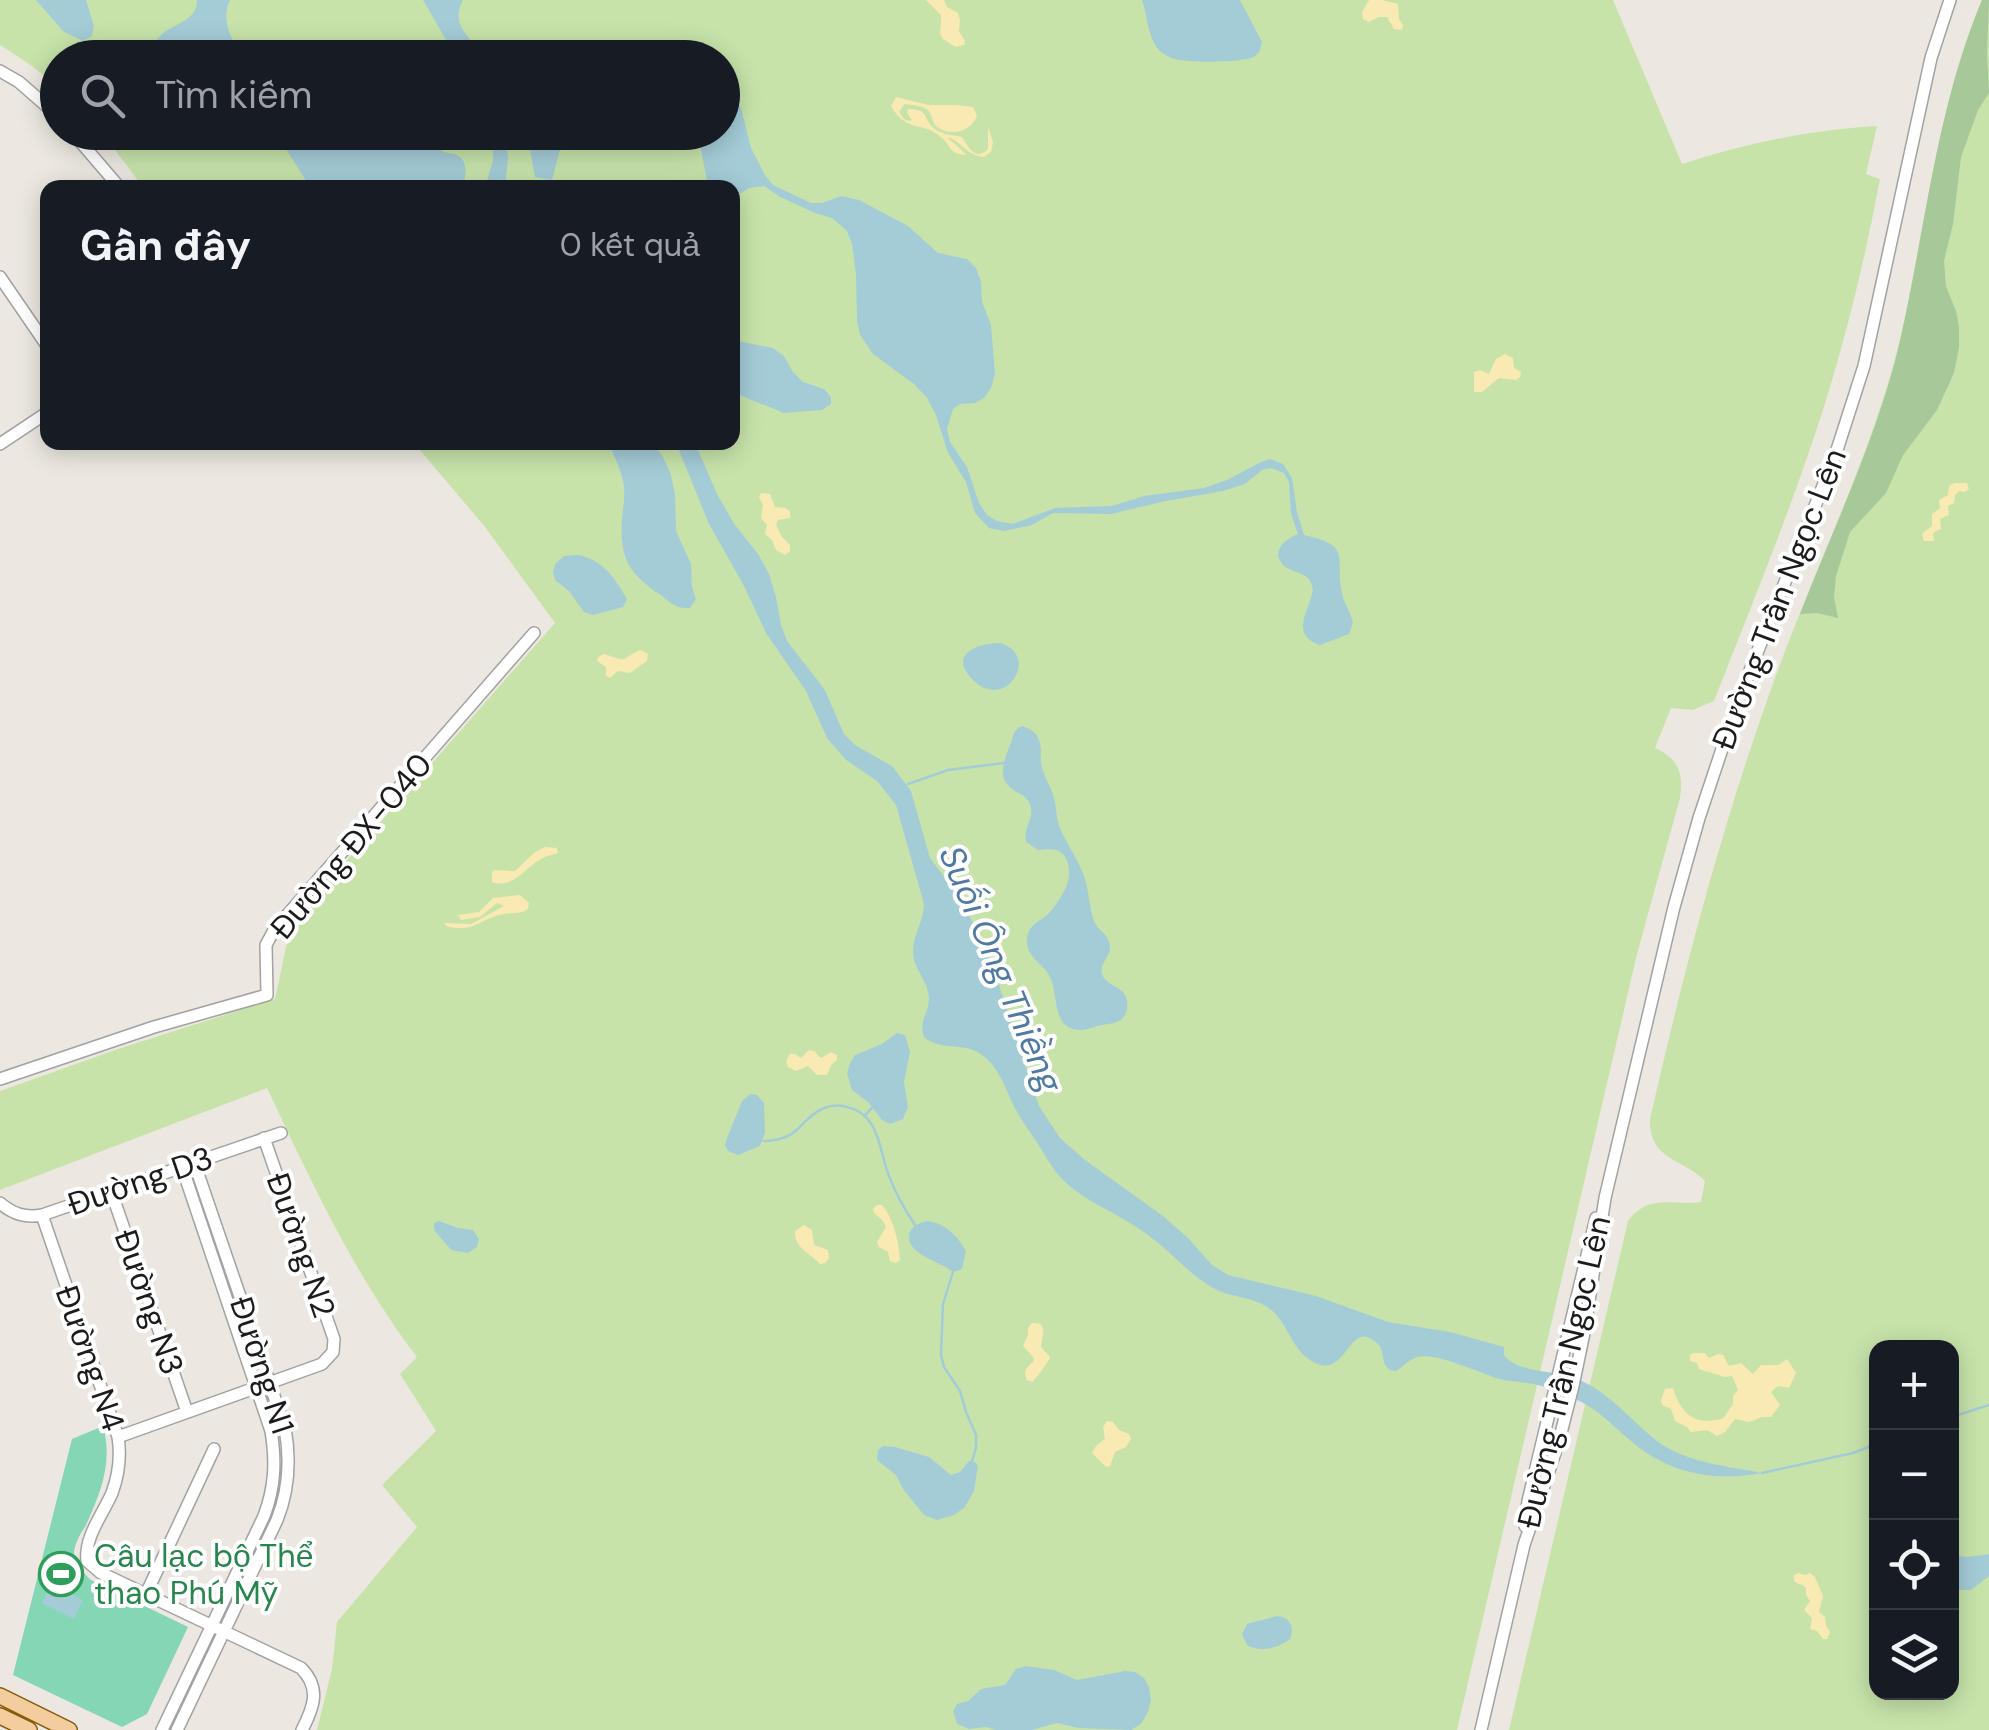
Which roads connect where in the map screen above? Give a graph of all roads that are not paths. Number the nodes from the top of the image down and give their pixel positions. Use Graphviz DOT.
graph roads {
  1 [pos="1950,0"];
  2 [pos="0,71"];
  3 [pos="40,100"];
  4 [pos="87,150"];
  5 [pos="113,180"];
  6 [pos="0,276"];
  7 [pos="40,335"];
  8 [pos="40,417"];
  9 [pos="0,444"];
  10 [pos="534,633"];
  11 [pos="0,1079"];
  12 [pos="280,1133"];
  13 [pos="264,1138"];
  14 [pos="188,1165"];
  15 [pos="110,1191"];
  16 [pos="1605,1198"];
  17 [pos="0,1202"];
  18 [pos="42,1215"];
  19 [pos="270,1383"];
  20 [pos="256,1388"];
  21 [pos="188,1412"];
  22 [pos="118,1436"];
  23 [pos="214,1449"];
  24 [pos="1524,1545"];
  25 [pos="146,1594"];
  26 [pos="218,1628"];
  27 [pos="0,1696"];
  28 [pos="0,1716"];
  29 [pos="29,1730"];
  30 [pos="69,1730"];
  31 [pos="162,1730"];
  32 [pos="177,1730"];
  33 [pos="302,1730"];
  34 [pos="1481,1730"];
  1 -- 16 [label="street, Đường Trần Ngọc Lên"];
  2 -- 3 [label="street"];
  4 -- 5 [label="street"];
  6 -- 7 [label="street"];
  8 -- 9 [label="street"];
  10 -- 11 [label="street, Đường ĐX-040"];
  12 -- 13 [label="street, Đường D3"];
  13 -- 14 [label="street, Đường D3"];
  13 -- 19 [label="street, Đường N2"];
  14 -- 15 [label="street, Đường D3"];
  14 -- 19 [label="street, Đường N1"];
  14 -- 20 [label="street, Đường N1"];
  15 -- 18 [label="street, Đường D3"];
  15 -- 21 [label="street, Đường N3"];
  16 -- 24 [label="street, Đường Trần Ngọc Lên"];
  16 -- 24 [label="street, Đường Trần Ngọc Lên"];
  17 -- 18 [label="street, Đường D3"];
  18 -- 22 [label="street, Đường N4"];
  19 -- 20 [label="street"];
  19 -- 26 [label="street, Đường N1"];
  20 -- 21 [label="street"];
  20 -- 26 [label="street, Đường N1"];
  21 -- 22 [label="street"];
  22 -- 25 [label="street, Đường N4"];
  23 -- 25 [label="street"];
  24 -- 34 [label="street, Đường Trần Ngọc Lên"];
  25 -- 26 [label="street"];
  26 -- 31 [label="street, Đường N1"];
  26 -- 32 [label="street, Đường N1"];
  26 -- 33 [label="street"];
  27 -- 30 [label="main road"];
  28 -- 29 [label="main road"];
}
